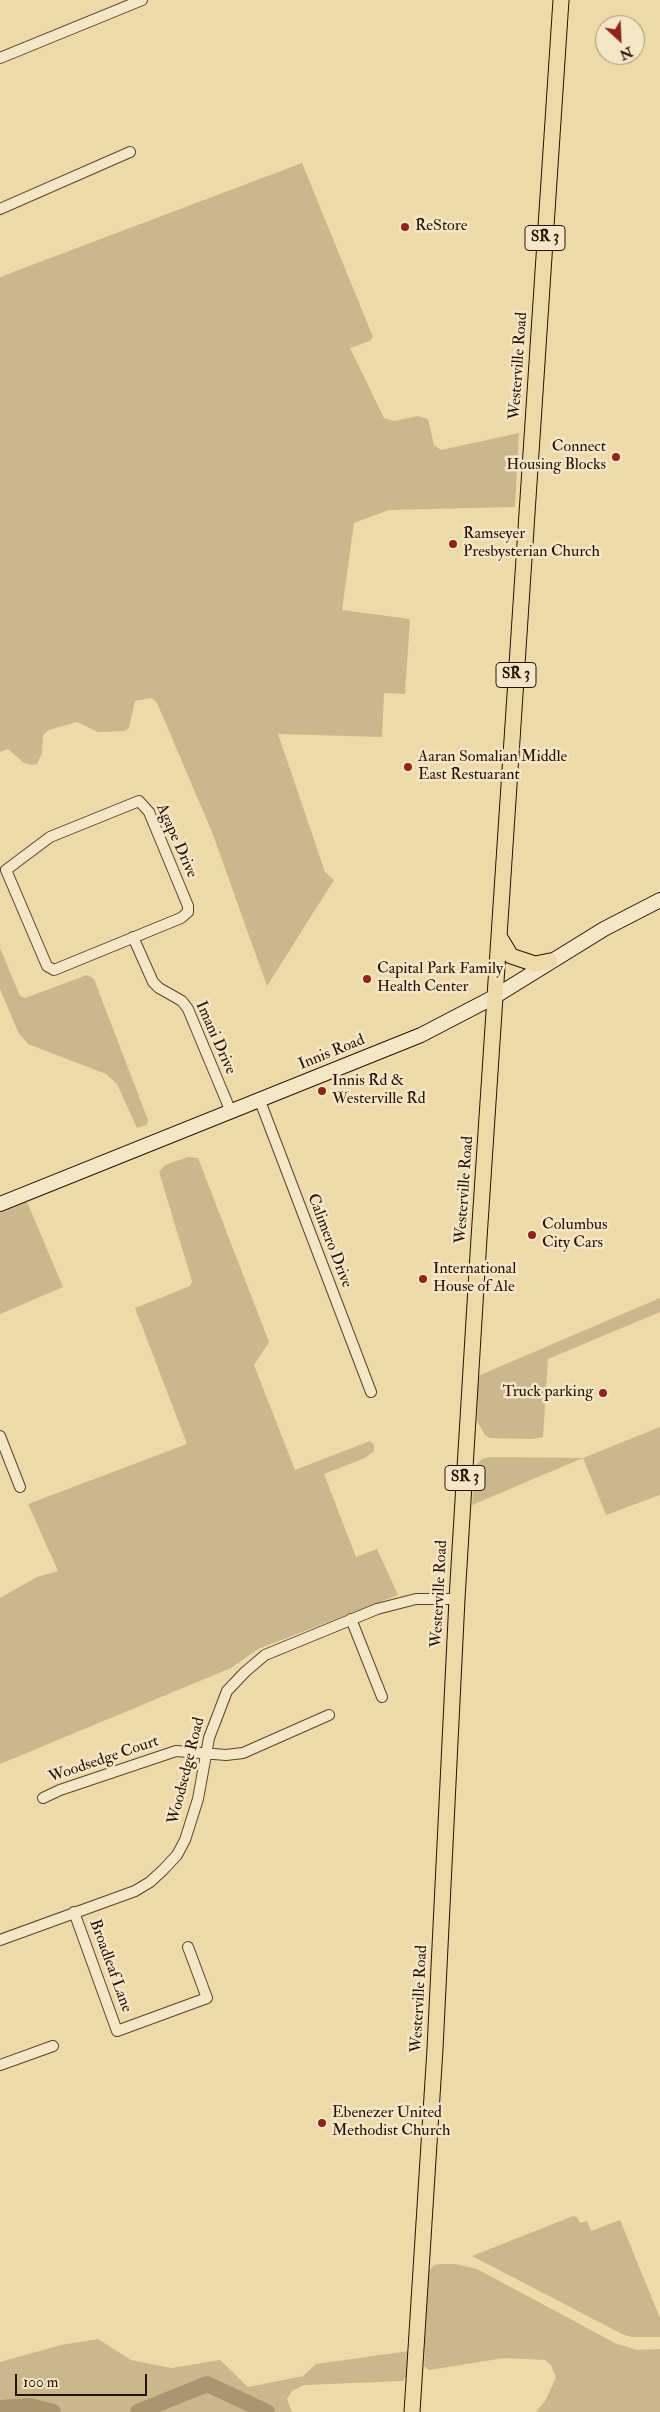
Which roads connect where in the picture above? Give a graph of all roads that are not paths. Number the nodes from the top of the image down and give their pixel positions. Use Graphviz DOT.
graph roads {
  1 [pos="142,0"];
  2 [pos="561,0"];
  3 [pos="0,58"];
  4 [pos="130,152"];
  5 [pos="0,209"];
  6 [pos="660,900"];
  7 [pos="498,936"];
  8 [pos="133,937"];
  9 [pos="550,961"];
  10 [pos="494,997"];
  11 [pos="260,1101"];
  12 [pos="231,1112"];
  13 [pos="0,1204"];
  14 [pos="370,1392"];
  15 [pos="0,1436"];
  16 [pos="20,1487"];
  17 [pos="457,1599"];
  18 [pos="351,1619"];
  19 [pos="382,1698"];
  20 [pos="329,1716"];
  21 [pos="206,1752"];
  22 [pos="43,1798"];
  23 [pos="74,1912"];
  24 [pos="0,1940"];
  25 [pos="188,1947"];
  26 [pos="53,2046"];
  27 [pos="0,2065"];
  28 [pos="412,2412"];
  1 -- 3 [label="street"];
  2 -- 7 [label="main road, Westerville Road / SR 3"];
  4 -- 5 [label="street"];
  6 -- 9 [label="main road, Innis Road"];
  7 -- 9 [label="main road"];
  7 -- 10 [label="main road, Westerville Road / SR 3"];
  8 -- 8 [label="street, Agape Drive"];
  8 -- 12 [label="street, Imani Drive"];
  9 -- 10 [label="main road, Innis Road"];
  10 -- 11 [label="main road, Innis Road"];
  10 -- 17 [label="main road, Westerville Road / SR 3"];
  11 -- 12 [label="main road, Innis Road"];
  11 -- 14 [label="street, Calimero Drive"];
  12 -- 13 [label="main road, Innis Road"];
  15 -- 16 [label="street"];
  17 -- 18 [label="street, Woodsedge Road"];
  17 -- 28 [label="main road, Westerville Road / SR 3"];
  18 -- 19 [label="street"];
  18 -- 21 [label="street, Woodsedge Road"];
  20 -- 21 [label="street, Woodsedge Court"];
  21 -- 22 [label="street, Woodsedge Court"];
  21 -- 23 [label="street, Woodsedge Road"];
  23 -- 24 [label="street, Woodsedge Road"];
  23 -- 25 [label="street, Broadleaf Lane"];
  26 -- 27 [label="street"];
}
